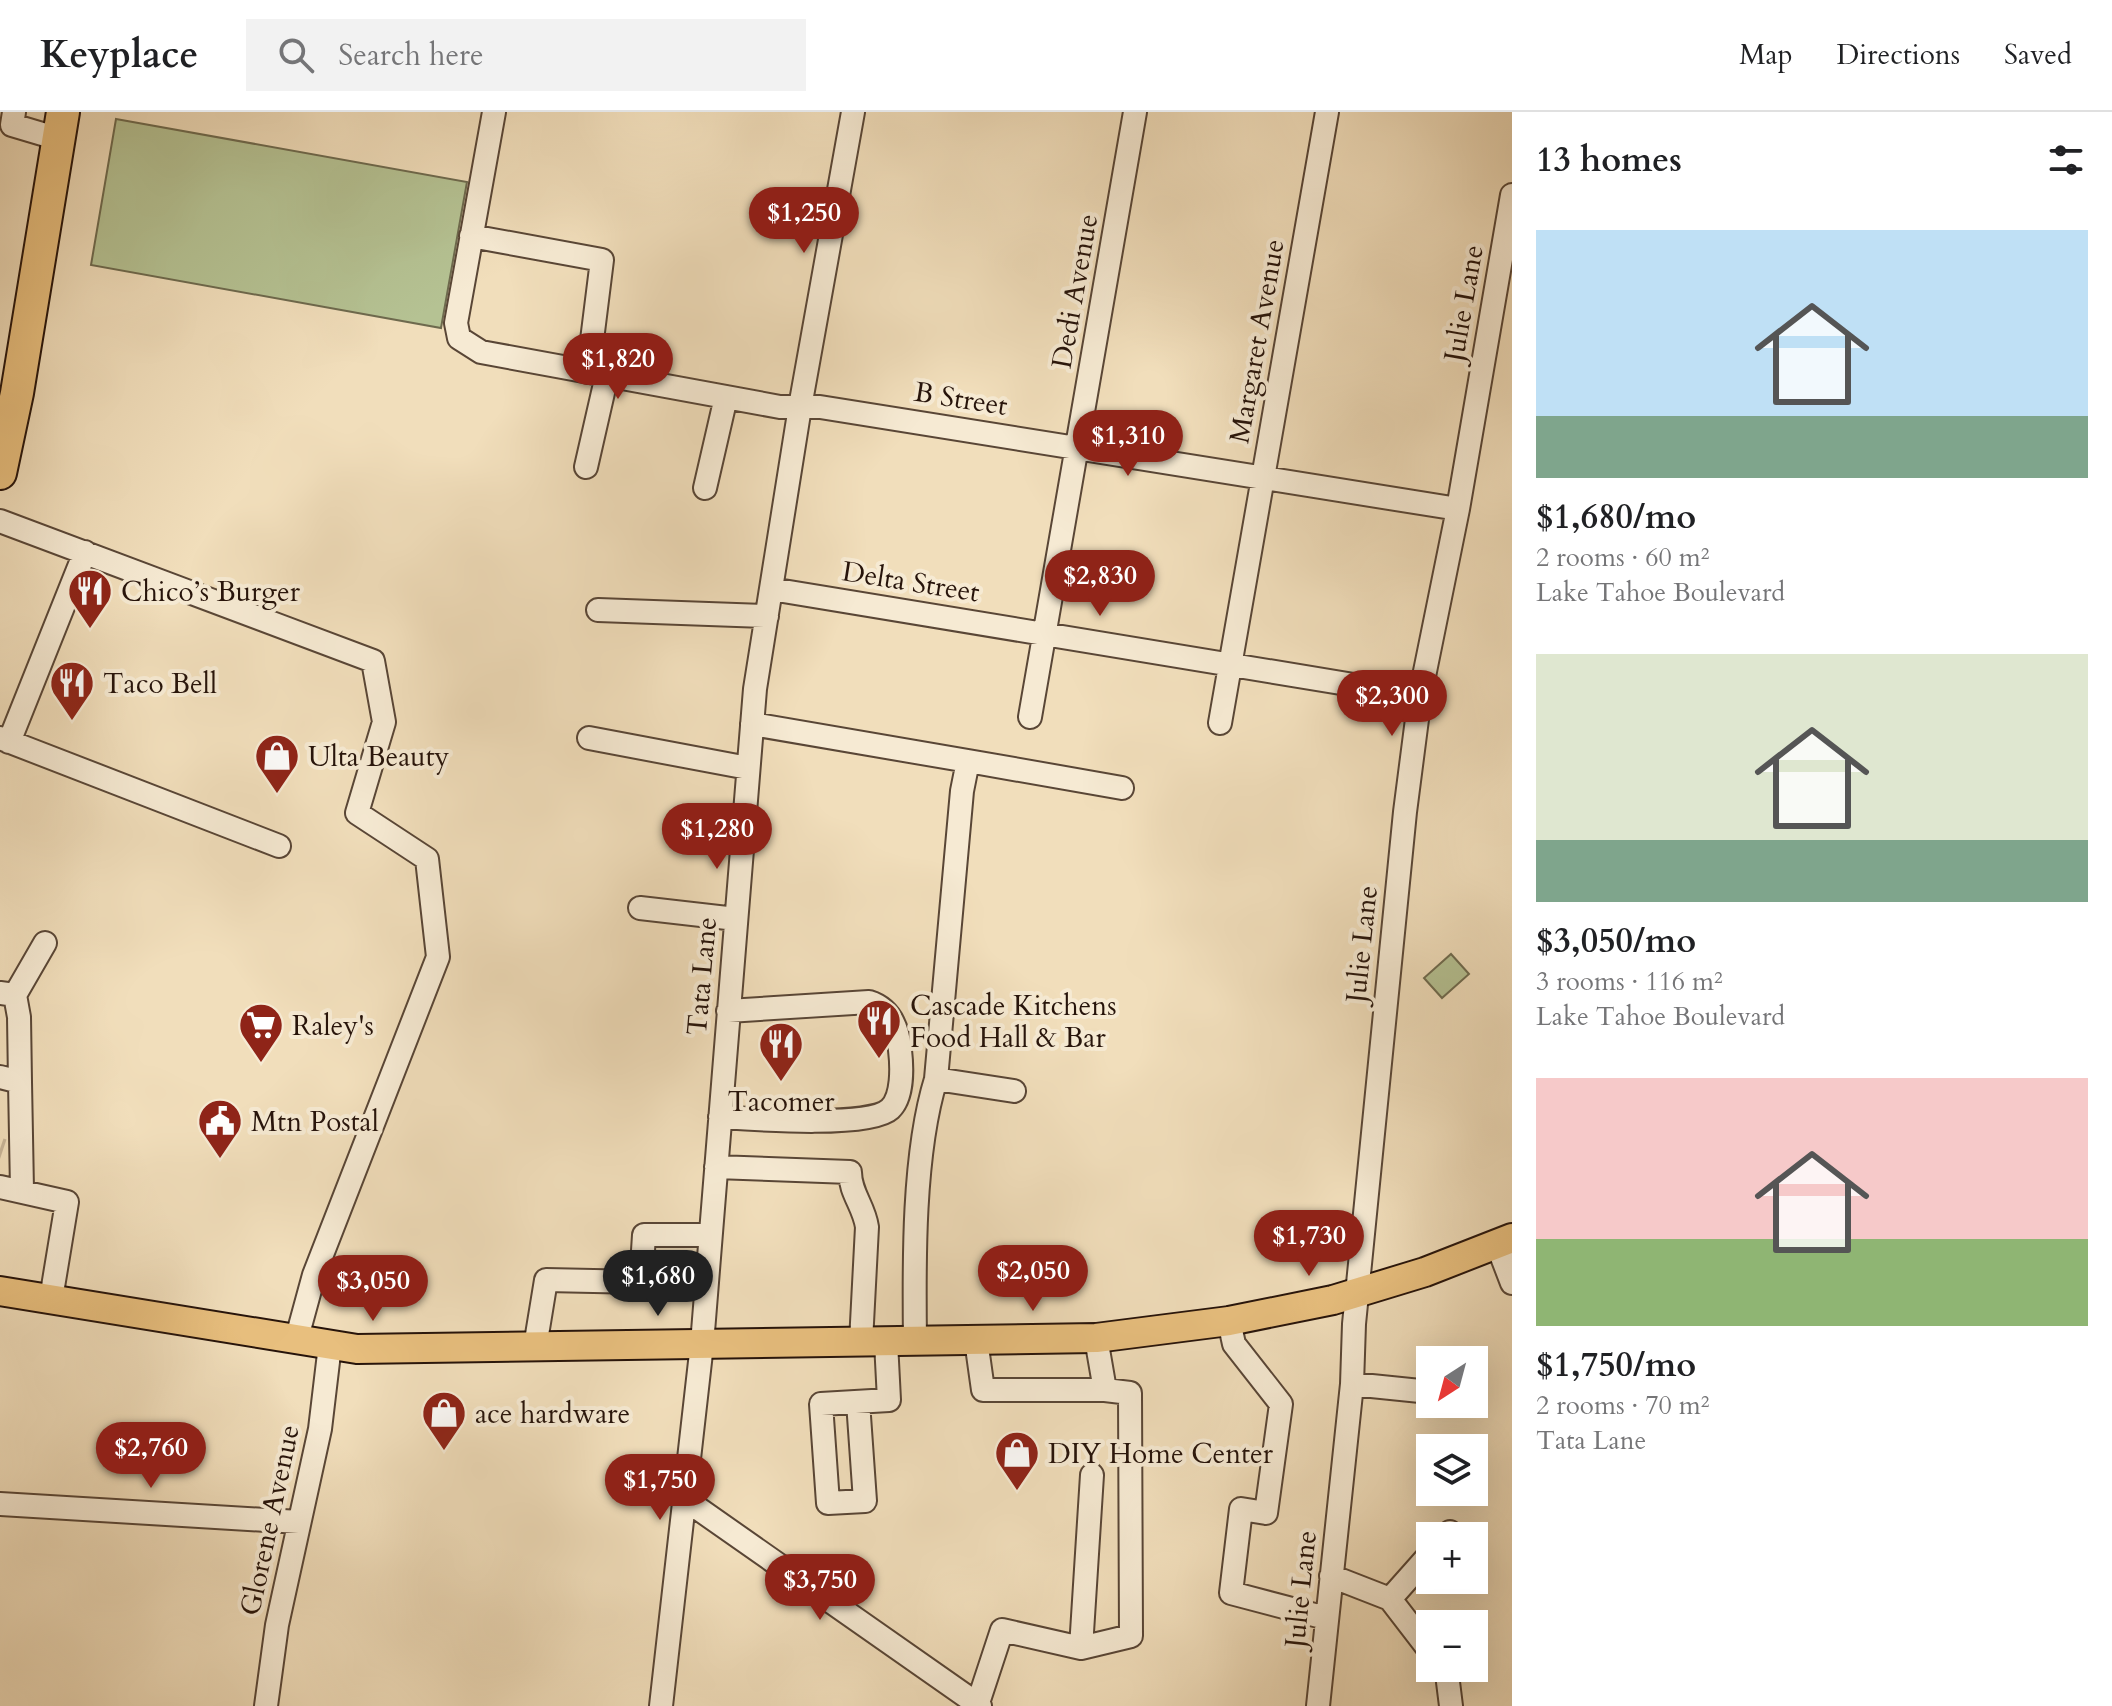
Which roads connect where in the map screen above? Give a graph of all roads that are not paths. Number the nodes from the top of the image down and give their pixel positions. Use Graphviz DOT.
graph roads {
  1 [pos="494,112"];
  2 [pos="853,112"];
  3 [pos="1135,112"];
  4 [pos="1327,112"];
  5 [pos="9,120"];
  6 [pos="61,125"];
  7 [pos="1512,195"];
  8 [pos="471,236"];
  9 [pos="597,374"];
  10 [pos="9,391"];
  11 [pos="726,397"];
  12 [pos="800,407"];
  13 [pos="1078,446"];
  14 [pos="586,467"];
  15 [pos="0,473"];
  16 [pos="1263,476"];
  17 [pos="705,488"];
  18 [pos="1458,509"];
  19 [pos="0,521"];
  20 [pos="85,552"];
  21 [pos="771,589"];
  22 [pos="598,610"];
  23 [pos="767,616"];
  24 [pos="1045,633"];
  25 [pos="1230,662"];
  26 [pos="1420,696"];
  27 [pos="1030,717"];
  28 [pos="1220,723"];
  29 [pos="752,724"];
  30 [pos="589,738"];
  31 [pos="4,740"];
  32 [pos="968,761"];
  33 [pos="748,768"];
  34 [pos="1122,788"];
  35 [pos="279,846"];
  36 [pos="640,908"];
  37 [pos="736,919"];
  38 [pos="45,943"];
  39 [pos="7,994"];
  40 [pos="728,1011"];
  41 [pos="936,1079"];
  42 [pos="10,1080"];
  43 [pos="1014,1091"];
  44 [pos="720,1117"];
  45 [pos="716,1167"];
  46 [pos="11,1188"];
  47 [pos="710,1235"];
  48 [pos="1504,1241"];
  49 [pos="1512,1283"];
  50 [pos="0,1291"];
  51 [pos="1357,1293"];
  52 [pos="51,1299"];
  53 [pos="1229,1321"];
  54 [pos="1096,1338"];
  55 [pos="976,1340"];
  56 [pos="296,1341"];
  57 [pos="915,1341"];
  58 [pos="873,1342"];
  59 [pos="702,1344"];
  60 [pos="330,1345"];
  61 [pos="535,1347"];
  62 [pos="1352,1384"];
  63 [pos="1105,1390"];
  64 [pos="1416,1391"];
  65 [pos="858,1402"];
  66 [pos="1092,1475"];
  67 [pos="686,1500"];
  68 [pos="0,1504"];
  69 [pos="299,1522"];
  70 [pos="1416,1570"];
  71 [pos="1331,1576"];
  72 [pos="1390,1599"];
  73 [pos="1326,1618"];
  74 [pos="1416,1633"];
  75 [pos="1081,1648"];
  76 [pos="1448,1682"];
  77 [pos="266,1706"];
  78 [pos="661,1706"];
  79 [pos="978,1706"];
  80 [pos="1318,1706"];
  81 [pos="1451,1706"];
  1 -- 8 [label="street"];
  2 -- 12 [label="street, Tata Lane"];
  3 -- 13 [label="street, Dedi Avenue"];
  4 -- 16 [label="street, Margaret Avenue"];
  5 -- 6 [label="street"];
  6 -- 10 [label="highway"];
  7 -- 18 [label="street, Julie Lane"];
  8 -- 9 [label="street"];
  8 -- 9 [label="street, B Street"];
  9 -- 11 [label="street, B Street"];
  9 -- 14 [label="street"];
  10 -- 15 [label="highway"];
  11 -- 12 [label="street, B Street"];
  11 -- 17 [label="street"];
  12 -- 13 [label="street, B Street"];
  12 -- 21 [label="street, Tata Lane"];
  13 -- 16 [label="street, B Street"];
  13 -- 24 [label="street, Dedi Avenue"];
  16 -- 18 [label="street, B Street"];
  16 -- 25 [label="street, Margaret Avenue"];
  18 -- 26 [label="street, Julie Lane"];
  19 -- 20 [label="street"];
  20 -- 31 [label="street"];
  20 -- 56 [label="street"];
  21 -- 23 [label="street, Tata Lane"];
  21 -- 24 [label="street, Delta Street"];
  22 -- 23 [label="street"];
  23 -- 29 [label="street, Tata Lane"];
  24 -- 25 [label="street, Delta Street"];
  24 -- 27 [label="street, Dedi Avenue"];
  25 -- 26 [label="street, Delta Street"];
  25 -- 28 [label="street, Margaret Avenue"];
  26 -- 51 [label="street, Julie Lane"];
  29 -- 32 [label="street"];
  29 -- 33 [label="street, Tata Lane"];
  30 -- 33 [label="street"];
  31 -- 35 [label="street"];
  32 -- 34 [label="street"];
  32 -- 41 [label="street"];
  33 -- 37 [label="street, Tata Lane"];
  36 -- 37 [label="street"];
  37 -- 40 [label="street, Tata Lane"];
  38 -- 39 [label="street"];
  39 -- 42 [label="street"];
  40 -- 44 [label="street, Tata Lane"];
  40 -- 44 [label="street"];
  41 -- 43 [label="street"];
  41 -- 57 [label="street"];
  42 -- 46 [label="street"];
  44 -- 45 [label="street, Tata Lane"];
  45 -- 47 [label="street, Tata Lane"];
  45 -- 58 [label="street"];
  46 -- 52 [label="street"];
  47 -- 59 [label="street, Tata Lane"];
  47 -- 61 [label="street"];
  48 -- 49 [label="street"];
  48 -- 51 [label="main road"];
  50 -- 52 [label="main road"];
  51 -- 53 [label="main road"];
  51 -- 62 [label="street, Julie Lane"];
  52 -- 56 [label="main road"];
  53 -- 54 [label="main road"];
  53 -- 73 [label="street"];
  54 -- 55 [label="main road"];
  54 -- 63 [label="street"];
  55 -- 57 [label="main road"];
  55 -- 63 [label="street"];
  56 -- 60 [label="main road"];
  57 -- 58 [label="main road"];
  58 -- 59 [label="main road"];
  58 -- 65 [label="street"];
  59 -- 61 [label="main road"];
  59 -- 67 [label="street, Tata Lane"];
  60 -- 61 [label="main road"];
  60 -- 69 [label="street, Glorene Avenue"];
  62 -- 64 [label="street"];
  62 -- 71 [label="street, Julie Lane"];
  63 -- 75 [label="street"];
  66 -- 75 [label="street"];
  67 -- 78 [label="street, Tata Lane"];
  67 -- 79 [label="street"];
  68 -- 69 [label="street"];
  69 -- 77 [label="street, Glorene Avenue"];
  70 -- 72 [label="street"];
  71 -- 72 [label="street"];
  71 -- 73 [label="street, Julie Lane"];
  72 -- 74 [label="street"];
  73 -- 80 [label="street, Julie Lane"];
  75 -- 79 [label="street"];
  76 -- 81 [label="street"];
}
